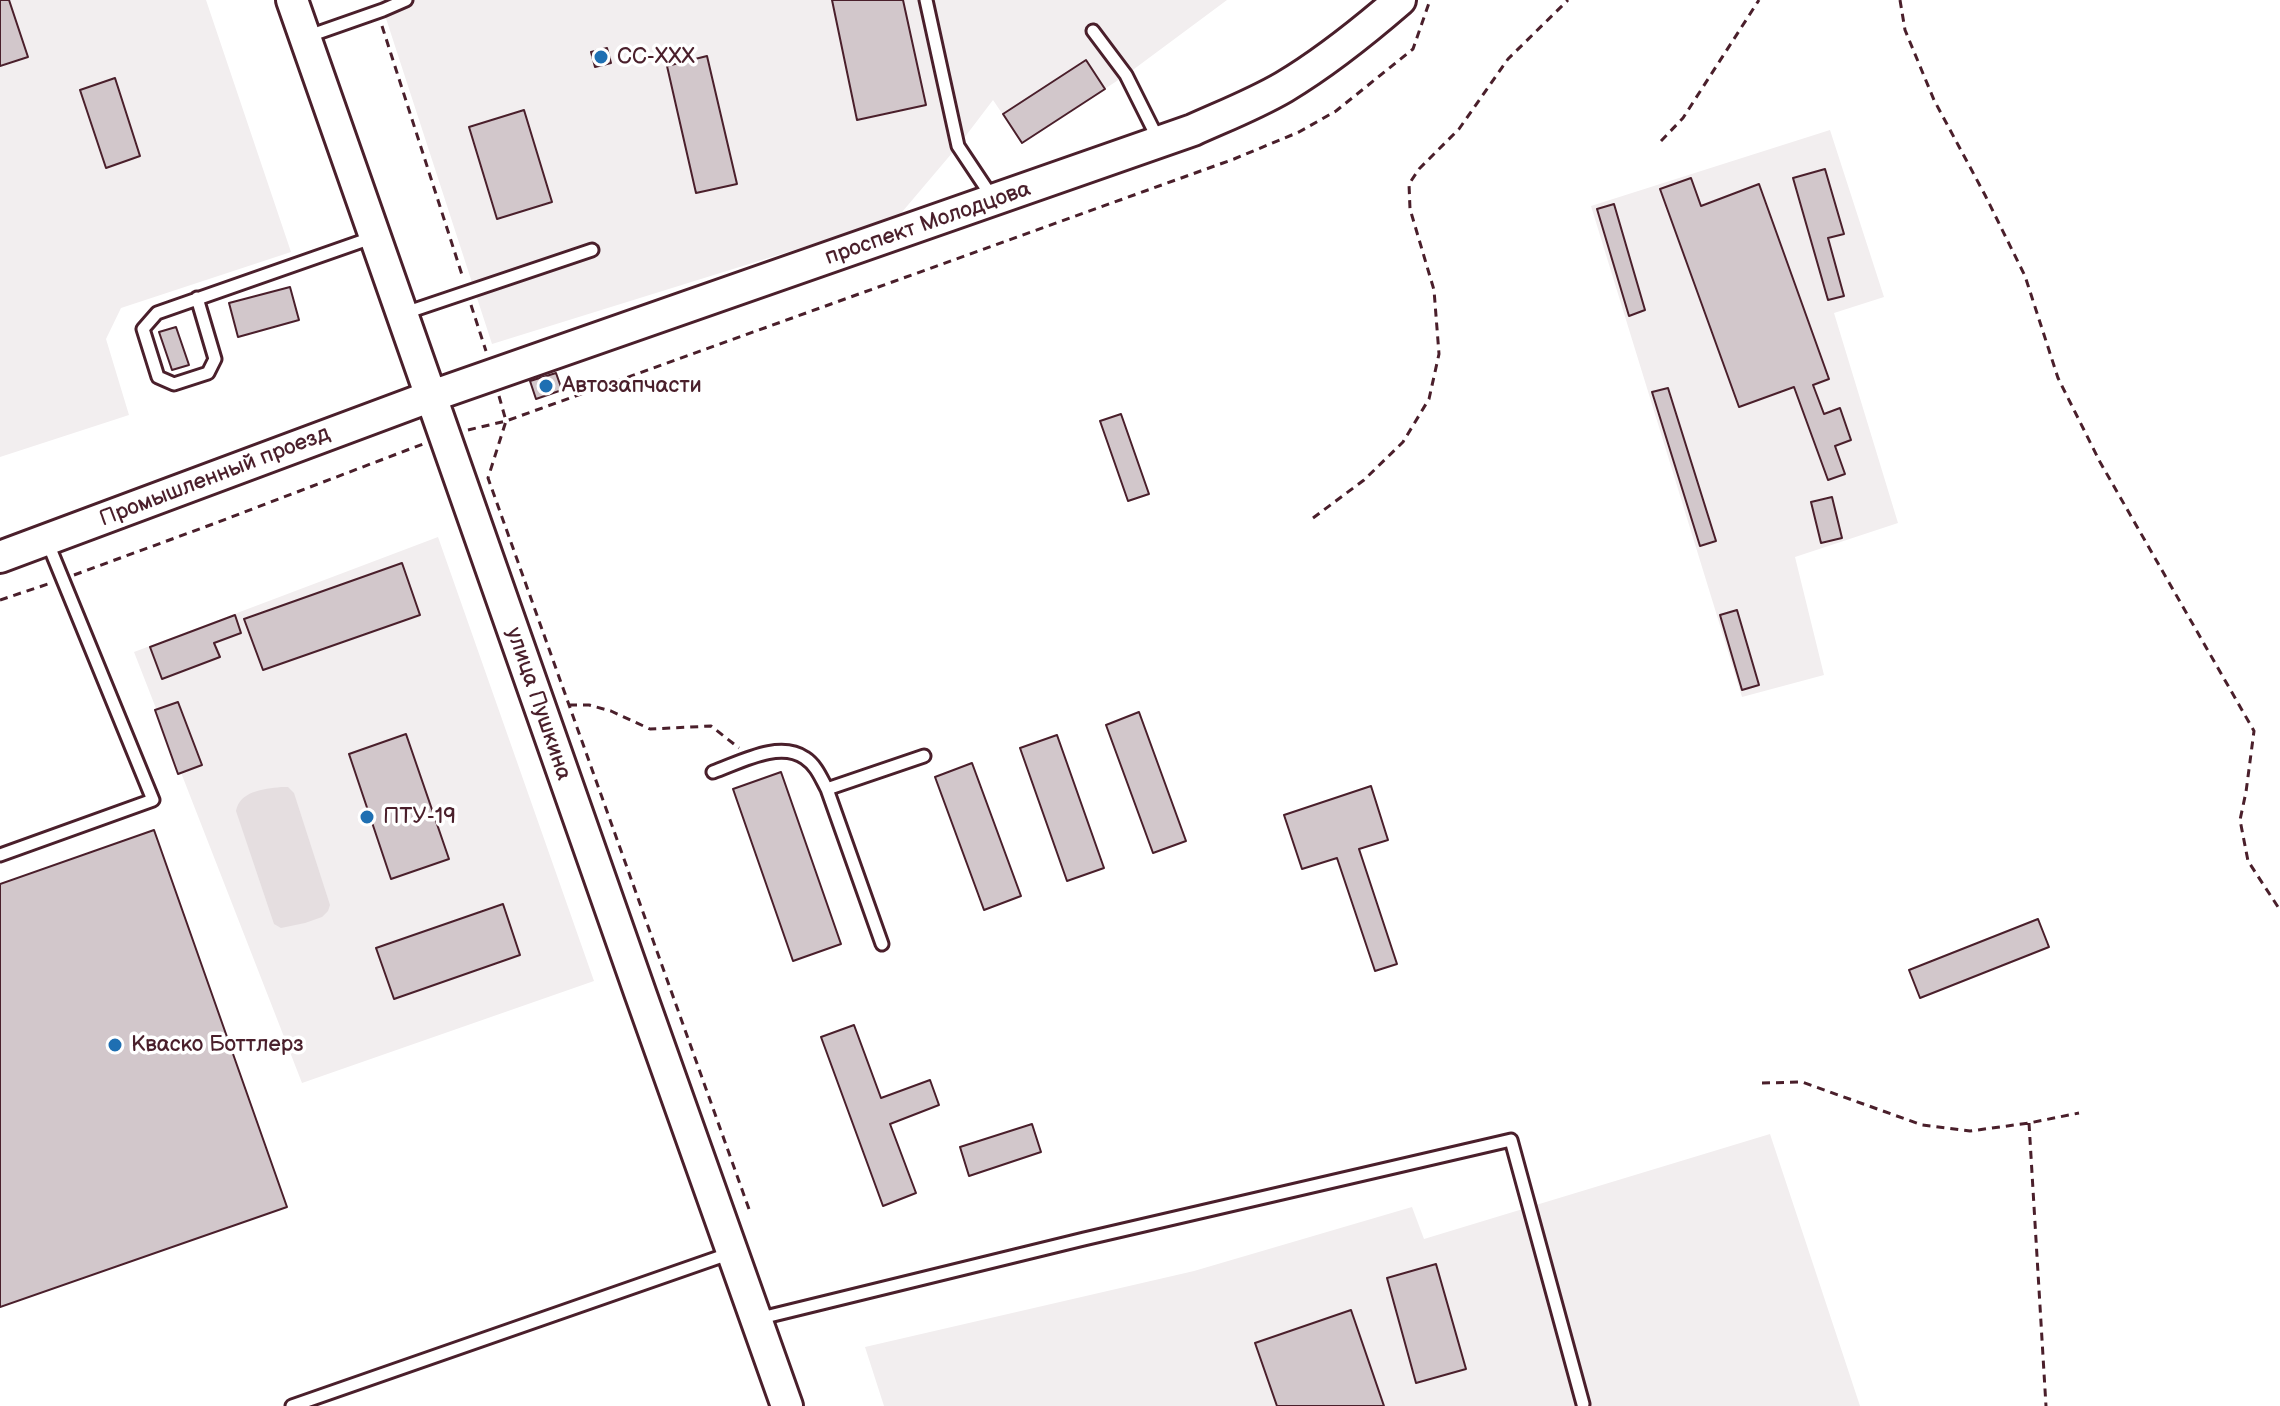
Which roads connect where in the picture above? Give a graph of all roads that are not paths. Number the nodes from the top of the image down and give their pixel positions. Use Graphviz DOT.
graph roads {
  1 [pos="292,0"];
  2 [pos="406,0"];
  3 [pos="926,0"];
  4 [pos="1400,0"];
  5 [pos="1093,31"];
  6 [pos="305,37"];
  7 [pos="1160,142"];
  8 [pos="995,201"];
  9 [pos="374,237"];
  10 [pos="592,250"];
  11 [pos="197,298"];
  12 [pos="401,314"];
  13 [pos="429,397"];
  14 [pos="47,541"];
  15 [pos="0,557"];
  16 [pos="924,756"];
  17 [pos="713,772"];
  18 [pos="827,789"];
  19 [pos="0,855"];
  20 [pos="882,944"];
  21 [pos="731,1253"];
  22 [pos="756,1319"];
  23 [pos="1583,1404"];
  24 [pos="292,1406"];
  25 [pos="787,1406"];
  1 -- 6 [label="main road, улица Пушкина"];
  2 -- 6 [label="lane"];
  3 -- 8 [label="lane"];
  4 -- 7 [label="main road, проспект Молодцова"];
  5 -- 7 [label="lane"];
  6 -- 9 [label="main road, улица Пушкина"];
  7 -- 8 [label="main road, проспект Молодцова"];
  8 -- 13 [label="main road, проспект Молодцова"];
  9 -- 11 [label="lane"];
  9 -- 12 [label="main road, улица Пушкина"];
  10 -- 12 [label="lane"];
  11 -- 11 [label="lane"];
  12 -- 13 [label="main road, улица Пушкина"];
  13 -- 14 [label="main road, Промышленный проезд"];
  13 -- 21 [label="main road, улица Пушкина"];
  14 -- 15 [label="main road, Промышленный проезд"];
  14 -- 19 [label="lane"];
  16 -- 18 [label="lane"];
  17 -- 18 [label="lane"];
  18 -- 20 [label="lane"];
  21 -- 22 [label="main road, улица Пушкина"];
  21 -- 24 [label="lane"];
  22 -- 23 [label="lane"];
  22 -- 25 [label="main road, улица Пушкина"];
}
